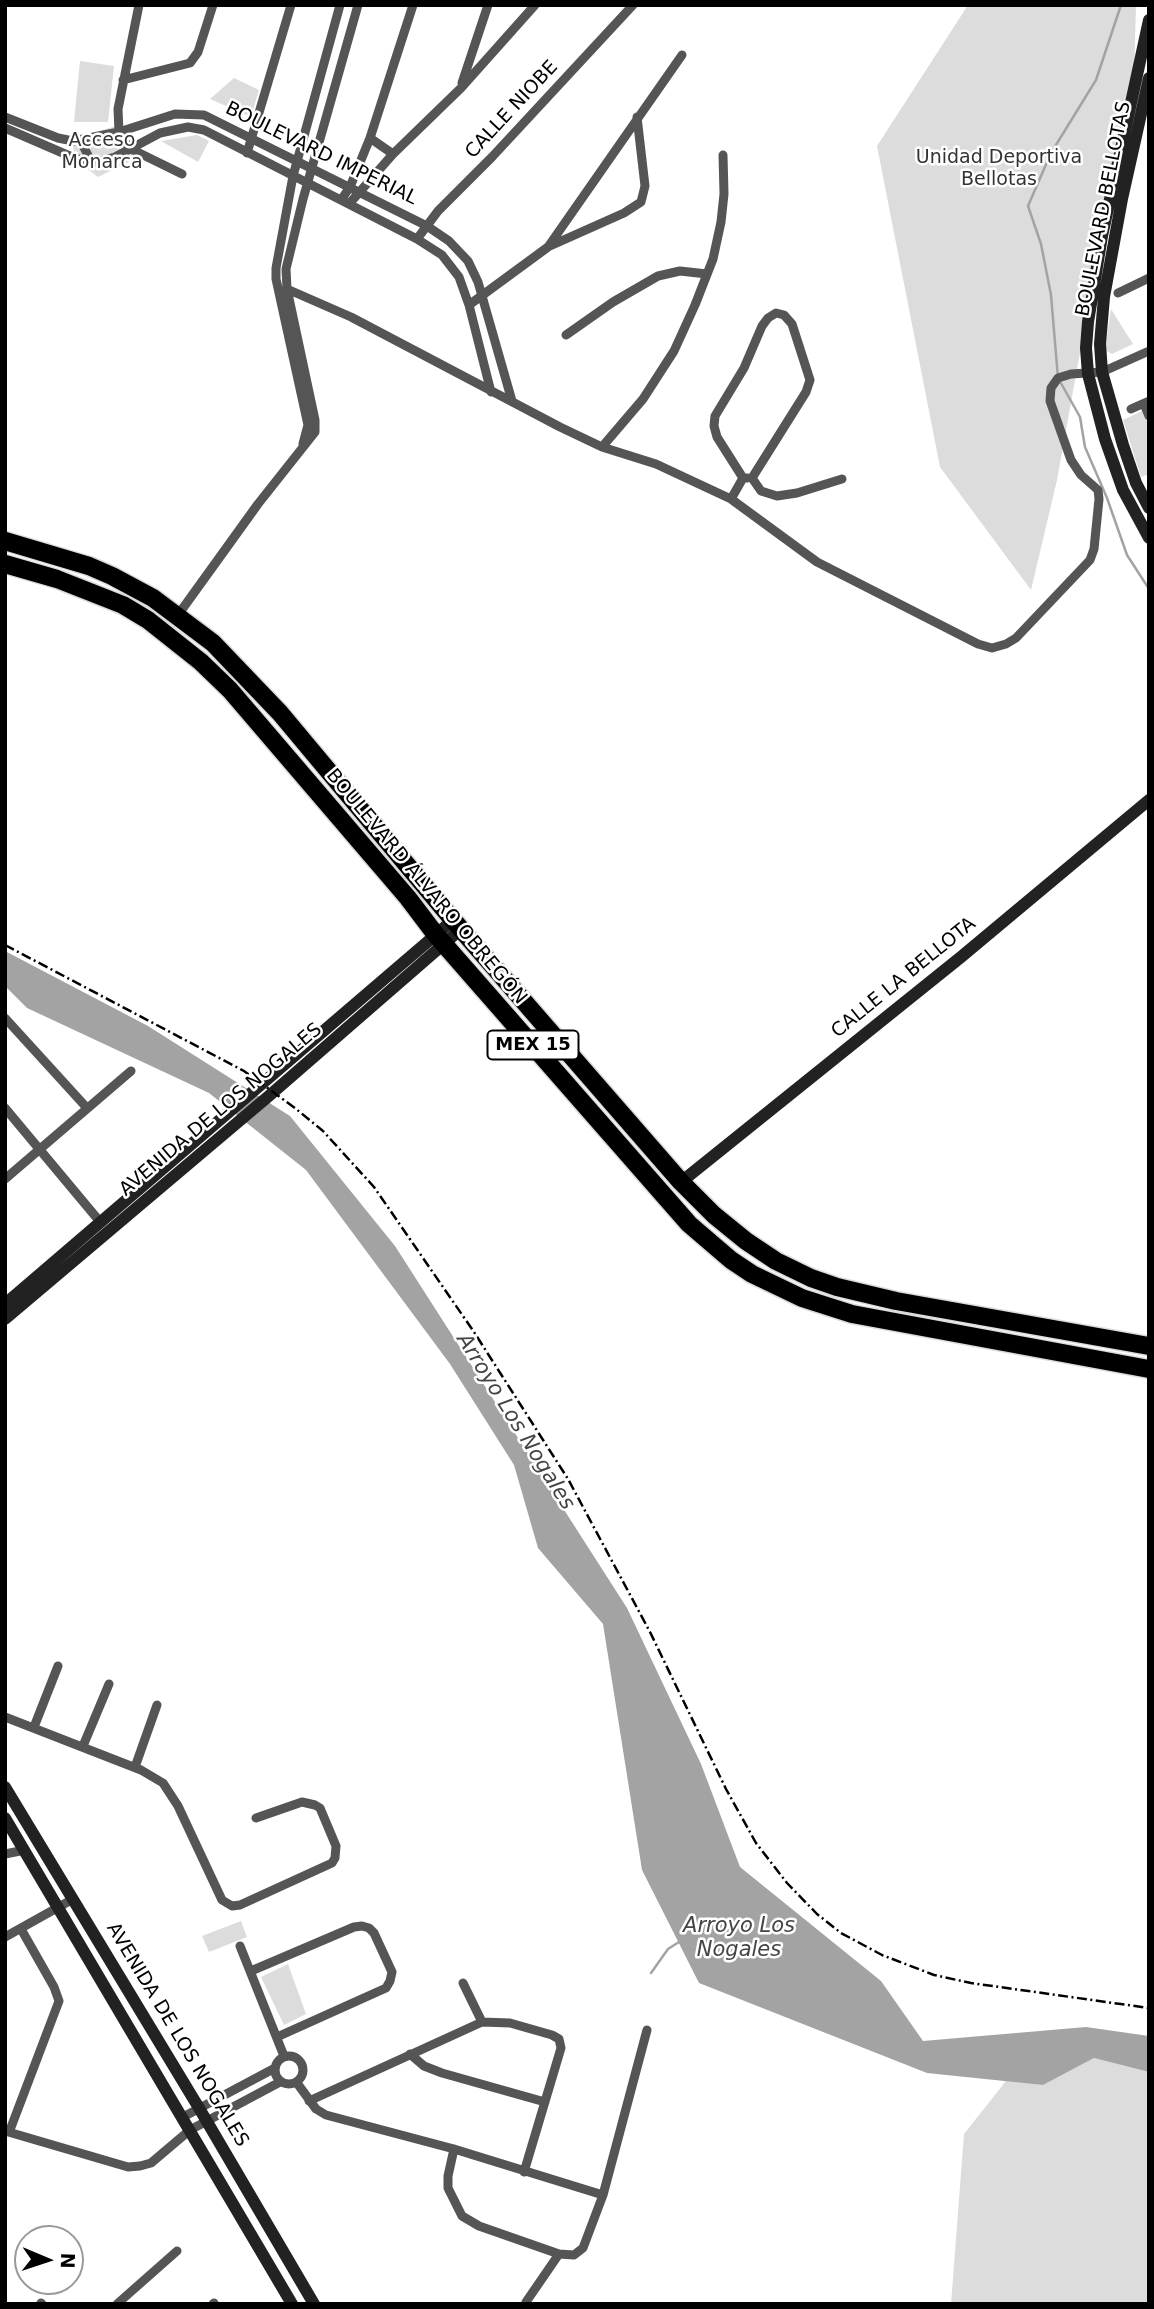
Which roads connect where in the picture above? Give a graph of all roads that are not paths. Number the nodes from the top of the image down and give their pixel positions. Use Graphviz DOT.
graph roads {
  1 [pos="139,5"];
  2 [pos="213,5"];
  3 [pos="291,5"];
  4 [pos="340,5"];
  5 [pos="358,5"];
  6 [pos="413,5"];
  7 [pos="488,5"];
  8 [pos="535,5"];
  9 [pos="633,5"];
  10 [pos="1148,23"];
  11 [pos="682,55"];
  12 [pos="123,80"];
  13 [pos="1148,84"];
  14 [pos="461,88"];
  15 [pos="5,117"];
  16 [pos="638,117"];
  17 [pos="5,128"];
  18 [pos="119,132"];
  19 [pos="370,138"];
  20 [pos="80,140"];
  21 [pos="253,140"];
  22 [pos="129,148"];
  23 [pos="247,153"];
  24 [pos="393,154"];
  25 [pos="723,155"];
  26 [pos="297,162"];
  27 [pos="92,163"];
  28 [pos="312,169"];
  29 [pos="182,174"];
  30 [pos="293,176"];
  31 [pos="307,183"];
  32 [pos="354,189"];
  33 [pos="1116,198"];
  34 [pos="345,202"];
  35 [pos="427,226"];
  36 [pos="417,240"];
  37 [pos="548,247"];
  38 [pos="707,274"];
  39 [pos="1149,278"];
  40 [pos="287,289"];
  41 [pos="1118,293"];
  42 [pos="482,297"];
  43 [pos="1104,297"];
  44 [pos="1091,303"];
  45 [pos="470,305"];
  46 [pos="566,335"];
  47 [pos="1149,351"];
  48 [pos="1102,372"];
  49 [pos="1088,374"];
  50 [pos="491,392"];
  51 [pos="512,401"];
  52 [pos="1146,403"];
  53 [pos="1131,409"];
  54 [pos="1149,415"];
  55 [pos="602,447"];
  56 [pos="301,449"];
  57 [pos="748,478"];
  58 [pos="842,480"];
  59 [pos="1136,483"];
  60 [pos="1123,490"];
  61 [pos="731,499"];
  62 [pos="1149,508"];
  63 [pos="1149,538"];
  64 [pos="5,541"];
  65 [pos="5,565"];
  66 [pos="178,615"];
  67 [pos="1149,800"];
  68 [pos="457,924"];
  69 [pos="440,939"];
  70 [pos="5,1018"];
  71 [pos="131,1071"];
  72 [pos="5,1108"];
  73 [pos="87,1108"];
  74 [pos="233,1118"];
  75 [pos="40,1148"];
  76 [pos="5,1179"];
  77 [pos="681,1182"];
  78 [pos="102,1223"];
  79 [pos="5,1304"];
  80 [pos="5,1319"];
  81 [pos="1149,1346"];
  82 [pos="1149,1369"];
  83 [pos="58,1666"];
  84 [pos="109,1684"];
  85 [pos="157,1705"];
  86 [pos="5,1717"];
  87 [pos="34,1727"];
  88 [pos="83,1746"];
  89 [pos="135,1767"];
  90 [pos="5,1787"];
  91 [pos="5,1818"];
  92 [pos="256,1818"];
  93 [pos="25,1850"];
  94 [pos="5,1854"];
  95 [pos="73,1899"];
  96 [pos="59,1907"];
  97 [pos="21,1929"];
  98 [pos="7,1934"];
  99 [pos="240,1946"];
  100 [pos="251,1971"];
  101 [pos="464,1983"];
  102 [pos="482,2022"];
  103 [pos="647,2030"];
  104 [pos="278,2037"];
  105 [pos="410,2054"];
  106 [pos="284,2056"];
  107 [pos="275,2068"];
  108 [pos="280,2082"];
  109 [pos="296,2083"];
  110 [pos="309,2101"];
  111 [pos="545,2102"];
  112 [pos="199,2108"];
  113 [pos="183,2117"];
  114 [pos="207,2121"];
  115 [pos="7,2130"];
  116 [pos="190,2130"];
  117 [pos="454,2149"];
  118 [pos="524,2172"];
  119 [pos="603,2195"];
  120 [pos="177,2251"];
  121 [pos="559,2254"];
  122 [pos="526,2302"];
  123 [pos="117,2304"];
  124 [pos="292,2304"];
  125 [pos="314,2304"];
  1 -- 12 [label="street"];
  2 -- 12 [label="street"];
  3 -- 21 [label="street"];
  4 -- 26 [label="street"];
  5 -- 28 [label="street"];
  6 -- 19 [label="street"];
  7 -- 14 [label="street"];
  8 -- 14 [label="street"];
  9 -- 35 [label="street, CALLE NIOBE"];
  10 -- 33 [label="main road, BOULEVARD BELLOTAS"];
  11 -- 16 [label="street"];
  12 -- 18 [label="street"];
  13 -- 33 [label="main road, BOULEVARD BELLOTAS"];
  14 -- 24 [label="street"];
  15 -- 20 [label="street, BOULEVARD IMPERIAL"];
  16 -- 37 [label="street"];
  16 -- 37 [label="street"];
  17 -- 27 [label="street"];
  18 -- 20 [label="street, BOULEVARD IMPERIAL"];
  18 -- 21 [label="street, BOULEVARD IMPERIAL"];
  18 -- 22 [label="street"];
  19 -- 24 [label="street"];
  19 -- 32 [label="street"];
  20 -- 27 [label="street"];
  21 -- 23 [label="street"];
  21 -- 26 [label="street, BOULEVARD IMPERIAL"];
  22 -- 23 [label="street, BOULEVARD IMPERIAL"];
  22 -- 27 [label="street, BOULEVARD IMPERIAL"];
  22 -- 29 [label="street"];
  23 -- 30 [label="street, BOULEVARD IMPERIAL"];
  24 -- 32 [label="street"];
  25 -- 38 [label="street"];
  26 -- 28 [label="street, BOULEVARD IMPERIAL"];
  26 -- 30 [label="street"];
  28 -- 31 [label="street"];
  28 -- 32 [label="street, BOULEVARD IMPERIAL"];
  30 -- 31 [label="street, BOULEVARD IMPERIAL"];
  30 -- 56 [label="street"];
  31 -- 34 [label="street, BOULEVARD IMPERIAL"];
  31 -- 40 [label="street"];
  32 -- 34 [label="street"];
  32 -- 35 [label="street, BOULEVARD IMPERIAL"];
  33 -- 43 [label="main road, BOULEVARD BELLOTAS"];
  33 -- 44 [label="main road, BOULEVARD BELLOTAS"];
  34 -- 36 [label="street, BOULEVARD IMPERIAL"];
  35 -- 36 [label="street, CALLE NIOBE"];
  35 -- 42 [label="street, BOULEVARD IMPERIAL"];
  36 -- 45 [label="street, BOULEVARD IMPERIAL"];
  37 -- 42 [label="street"];
  38 -- 46 [label="street"];
  38 -- 55 [label="street"];
  39 -- 41 [label="street"];
  40 -- 50 [label="street"];
  40 -- 56 [label="street"];
  42 -- 45 [label="street"];
  42 -- 51 [label="street, BOULEVARD IMPERIAL"];
  43 -- 44 [label="street"];
  43 -- 48 [label="main road, BOULEVARD BELLOTAS"];
  44 -- 49 [label="main road, BOULEVARD BELLOTAS"];
  45 -- 50 [label="street, BOULEVARD IMPERIAL"];
  47 -- 48 [label="street"];
  48 -- 49 [label="street"];
  48 -- 59 [label="main road, BOULEVARD BELLOTAS"];
  49 -- 60 [label="main road, BOULEVARD BELLOTAS"];
  49 -- 61 [label="street"];
  50 -- 51 [label="street"];
  51 -- 55 [label="street"];
  52 -- 53 [label="street"];
  52 -- 54 [label="street"];
  55 -- 61 [label="street"];
  56 -- 66 [label="street"];
  57 -- 57 [label="street"];
  57 -- 58 [label="street"];
  57 -- 61 [label="street"];
  59 -- 60 [label="street"];
  59 -- 62 [label="main road, BOULEVARD BELLOTAS"];
  60 -- 63 [label="main road, BOULEVARD BELLOTAS"];
  64 -- 66 [label="highway, BOULEVARD ÁLVARO OBREGÓN / MEX 15"];
  65 -- 69 [label="highway, BOULEVARD ÁLVARO OBREGÓN / MEX 15"];
  66 -- 68 [label="highway, BOULEVARD ÁLVARO OBREGÓN / MEX 15"];
  67 -- 77 [label="main road, CALLE LA BELLOTA"];
  68 -- 69 [label="main road, AVENIDA DE LOS NOGALES"];
  68 -- 77 [label="highway, BOULEVARD ÁLVARO OBREGÓN / MEX 15"];
  69 -- 74 [label="main road, AVENIDA DE LOS NOGALES"];
  69 -- 82 [label="highway, BOULEVARD ÁLVARO OBREGÓN / MEX 15"];
  70 -- 73 [label="street"];
  71 -- 73 [label="street"];
  72 -- 75 [label="street"];
  73 -- 75 [label="street"];
  74 -- 78 [label="main road, AVENIDA DE LOS NOGALES"];
  74 -- 80 [label="main road, AVENIDA DE LOS NOGALES"];
  75 -- 76 [label="street"];
  75 -- 78 [label="street"];
  77 -- 81 [label="highway, BOULEVARD ÁLVARO OBREGÓN / MEX 15"];
  78 -- 79 [label="main road, AVENIDA DE LOS NOGALES"];
  83 -- 87 [label="street"];
  84 -- 88 [label="street"];
  85 -- 89 [label="street"];
  86 -- 87 [label="street"];
  87 -- 88 [label="street"];
  88 -- 89 [label="street"];
  89 -- 92 [label="street"];
  90 -- 95 [label="main road, AVENIDA DE LOS NOGALES"];
  91 -- 93 [label="main road, AVENIDA DE LOS NOGALES"];
  93 -- 94 [label="street"];
  93 -- 96 [label="main road, AVENIDA DE LOS NOGALES"];
  95 -- 96 [label="street"];
  95 -- 112 [label="main road, AVENIDA DE LOS NOGALES"];
  96 -- 97 [label="street"];
  96 -- 113 [label="main road, AVENIDA DE LOS NOGALES"];
  97 -- 98 [label="street"];
  97 -- 115 [label="street"];
  99 -- 100 [label="street"];
  100 -- 104 [label="street"];
  100 -- 104 [label="street"];
  101 -- 102 [label="street"];
  102 -- 105 [label="street"];
  102 -- 111 [label="street"];
  103 -- 119 [label="street"];
  104 -- 106 [label="street"];
  105 -- 110 [label="street"];
  105 -- 111 [label="street"];
  106 -- 107 [label="street"];
  106 -- 109 [label="street"];
  107 -- 108 [label="street"];
  107 -- 112 [label="street"];
  108 -- 109 [label="street"];
  108 -- 114 [label="street"];
  109 -- 110 [label="street"];
  110 -- 117 [label="street"];
  111 -- 118 [label="street"];
  112 -- 113 [label="street"];
  112 -- 114 [label="main road, AVENIDA DE LOS NOGALES"];
  113 -- 116 [label="main road, AVENIDA DE LOS NOGALES"];
  114 -- 116 [label="street"];
  114 -- 125 [label="main road, AVENIDA DE LOS NOGALES"];
  115 -- 116 [label="street"];
  116 -- 124 [label="main road, AVENIDA DE LOS NOGALES"];
  117 -- 118 [label="street"];
  117 -- 121 [label="street"];
  118 -- 119 [label="street"];
  119 -- 121 [label="street"];
  120 -- 123 [label="street"];
  121 -- 122 [label="street"];
}
